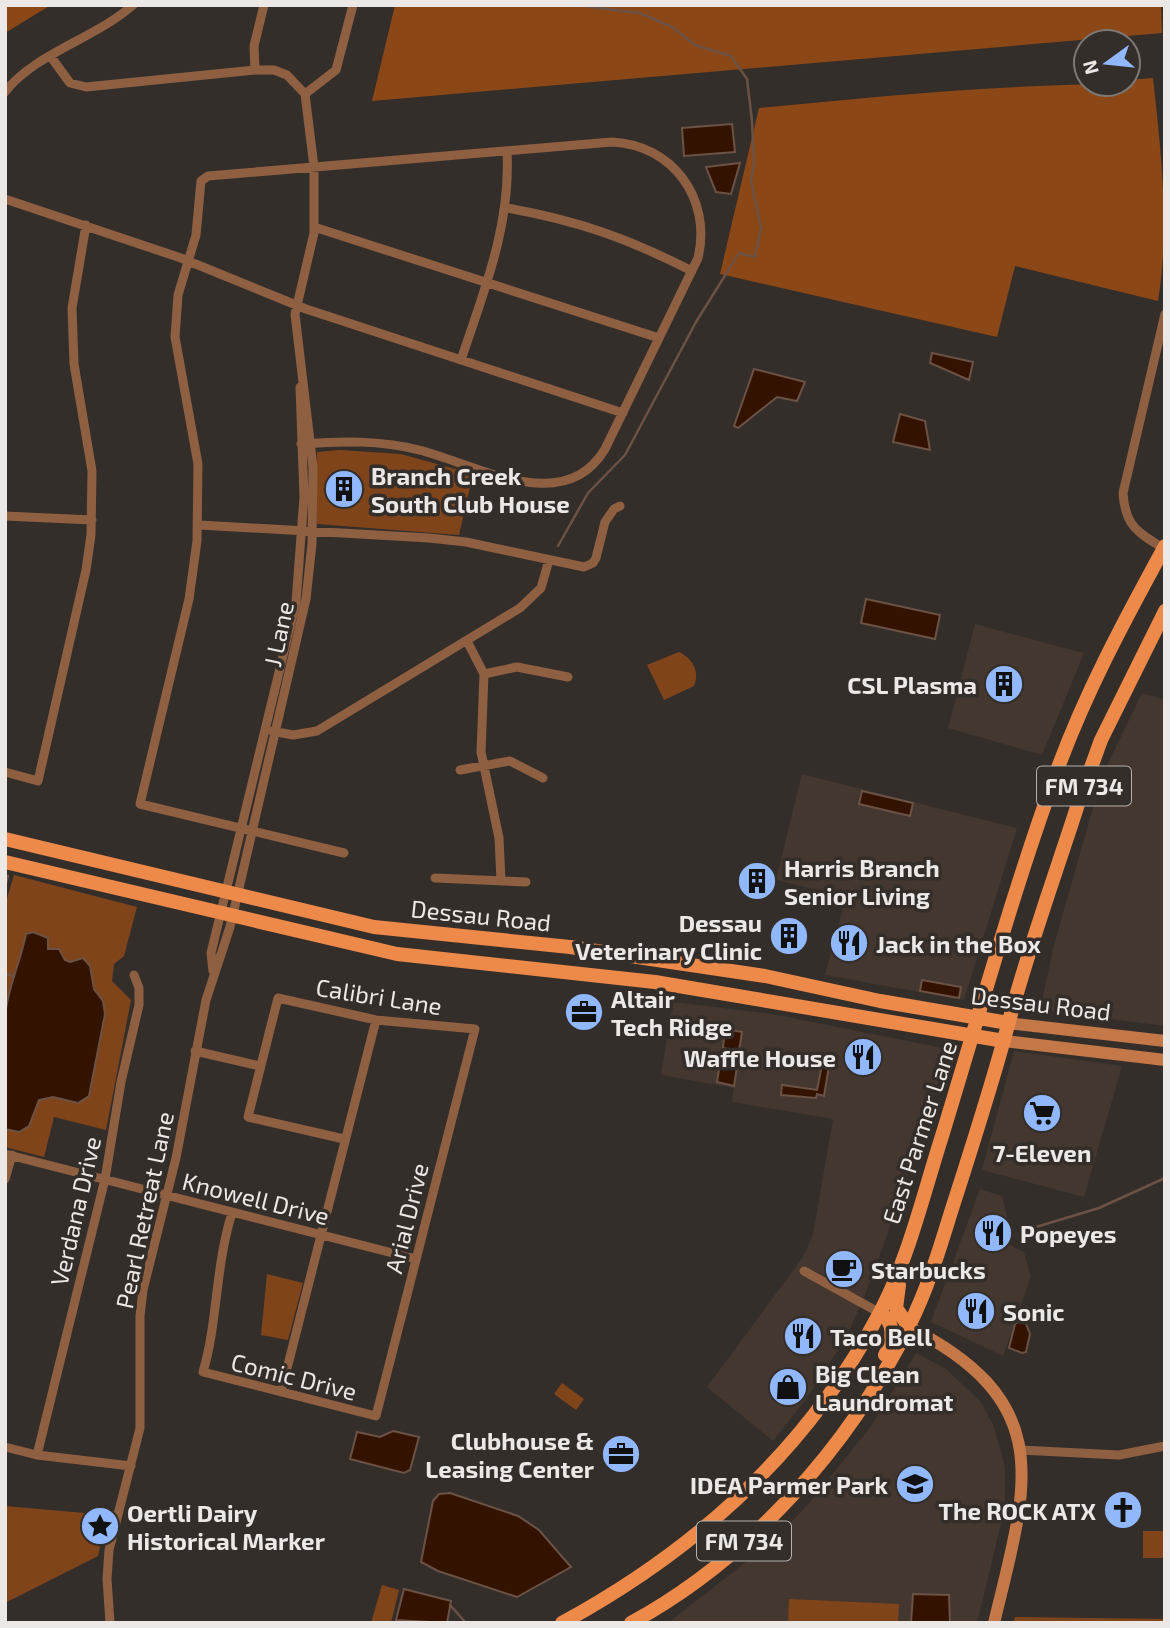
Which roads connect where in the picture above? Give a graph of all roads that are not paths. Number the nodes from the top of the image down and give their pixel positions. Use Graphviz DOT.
graph roads {
  1 [pos="133,5"];
  2 [pos="264,5"];
  3 [pos="353,5"];
  4 [pos="51,57"];
  5 [pos="256,70"];
  6 [pos="5,92"];
  7 [pos="305,94"];
  8 [pos="507,151"];
  9 [pos="314,167"];
  10 [pos="5,199"];
  11 [pos="507,208"];
  12 [pos="86,225"];
  13 [pos="314,227"];
  14 [pos="188,261"];
  15 [pos="692,271"];
  16 [pos="487,282"];
  17 [pos="297,305"];
  18 [pos="1165,314"];
  19 [pos="659,338"];
  20 [pos="461,360"];
  21 [pos="301,378"];
  22 [pos="623,413"];
  23 [pos="312,443"];
  24 [pos="301,444"];
  25 [pos="620,506"];
  26 [pos="5,516"];
  27 [pos="92,520"];
  28 [pos="199,525"];
  29 [pos="307,531"];
  30 [pos="1164,548"];
  31 [pos="549,560"];
  32 [pos="1165,611"];
  33 [pos="467,641"];
  34 [pos="484,674"];
  35 [pos="568,677"];
  36 [pos="271,730"];
  37 [pos="483,766"];
  38 [pos="460,770"];
  39 [pos="5,772"];
  40 [pos="543,778"];
  41 [pos="242,828"];
  42 [pos="253,831"];
  43 [pos="5,839"];
  44 [pos="344,853"];
  45 [pos="5,862"];
  46 [pos="435,878"];
  47 [pos="501,881"];
  48 [pos="526,882"];
  49 [pos="232,892"];
  50 [pos="226,915"];
  51 [pos="430,934"];
  52 [pos="429,958"];
  53 [pos="134,975"];
  54 [pos="765,976"];
  55 [pos="762,998"];
  56 [pos="978,1019"];
  57 [pos="376,1020"];
  58 [pos="1008,1023"];
  59 [pos="475,1029"];
  60 [pos="973,1036"];
  61 [pos="1004,1041"];
  62 [pos="1165,1041"];
  63 [pos="195,1051"];
  64 [pos="1165,1060"];
  65 [pos="260,1066"];
  66 [pos="344,1139"];
  67 [pos="8,1155"];
  68 [pos="5,1179"];
  69 [pos="105,1179"];
  70 [pos="167,1195"];
  71 [pos="232,1213"];
  72 [pos="915,1221"];
  73 [pos="320,1235"];
  74 [pos="415,1259"];
  75 [pos="804,1270"];
  76 [pos="880,1313"];
  77 [pos="909,1327"];
  78 [pos="281,1392"];
  79 [pos="862,1405"];
  80 [pos="376,1416"];
  81 [pos="1165,1446"];
  82 [pos="5,1447"];
  83 [pos="1020,1450"];
  84 [pos="37,1455"];
  85 [pos="131,1466"];
  86 [pos="110,1623"];
  87 [pos="562,1623"];
  88 [pos="631,1623"];
  89 [pos="994,1623"];
  1 -- 4 [label="street"];
  2 -- 5 [label="street"];
  3 -- 7 [label="street"];
  4 -- 5 [label="street"];
  4 -- 6 [label="street"];
  5 -- 7 [label="street"];
  7 -- 9 [label="street, J Lane"];
  8 -- 9 [label="street"];
  8 -- 11 [label="street"];
  8 -- 15 [label="street"];
  9 -- 13 [label="street, J Lane"];
  9 -- 14 [label="street"];
  10 -- 12 [label="street"];
  11 -- 15 [label="street"];
  11 -- 16 [label="street"];
  12 -- 14 [label="street"];
  12 -- 27 [label="street"];
  13 -- 16 [label="street"];
  13 -- 17 [label="street, J Lane"];
  14 -- 17 [label="street"];
  14 -- 28 [label="street"];
  15 -- 19 [label="street"];
  16 -- 19 [label="street"];
  16 -- 20 [label="street"];
  17 -- 20 [label="street"];
  17 -- 21 [label="street, J Lane"];
  18 -- 30 [label="street"];
  19 -- 22 [label="street"];
  20 -- 22 [label="street"];
  21 -- 23 [label="street, J Lane"];
  21 -- 24 [label="street, J Lane"];
  22 -- 23 [label="street"];
  23 -- 24 [label="street"];
  23 -- 29 [label="street, J Lane"];
  24 -- 29 [label="street, J Lane"];
  25 -- 31 [label="street"];
  26 -- 27 [label="street"];
  27 -- 39 [label="street"];
  28 -- 29 [label="street"];
  28 -- 41 [label="street"];
  29 -- 31 [label="street"];
  29 -- 36 [label="street, J Lane"];
  30 -- 56 [label="main road, East Parmer Lane / FM 734"];
  31 -- 33 [label="street"];
  32 -- 58 [label="main road, FM 734"];
  33 -- 34 [label="street"];
  33 -- 36 [label="street"];
  34 -- 35 [label="street"];
  34 -- 37 [label="street"];
  36 -- 41 [label="street, J Lane"];
  36 -- 42 [label="street, J Lane"];
  37 -- 38 [label="street"];
  37 -- 40 [label="street"];
  37 -- 47 [label="street"];
  41 -- 42 [label="street"];
  41 -- 49 [label="street, J Lane"];
  42 -- 44 [label="street"];
  42 -- 49 [label="street, J Lane"];
  43 -- 49 [label="main road, Dessau Road"];
  45 -- 50 [label="main road, Dessau Road"];
  46 -- 47 [label="street"];
  47 -- 48 [label="street"];
  49 -- 50 [label="street, Pearl Retreat Lane"];
  49 -- 51 [label="main road, Dessau Road"];
  50 -- 52 [label="main road, Dessau Road"];
  50 -- 63 [label="street, Pearl Retreat Lane"];
  51 -- 52 [label="main road"];
  51 -- 54 [label="main road, Dessau Road"];
  52 -- 55 [label="main road, Dessau Road"];
  53 -- 69 [label="street, Verdana Drive"];
  54 -- 55 [label="main road"];
  54 -- 56 [label="main road, Dessau Road"];
  55 -- 60 [label="main road, Dessau Road"];
  56 -- 58 [label="main road, Dessau Road"];
  56 -- 60 [label="main road, East Parmer Lane / FM 734"];
  57 -- 59 [label="street, Calibri Lane"];
  57 -- 65 [label="street, Calibri Lane"];
  57 -- 66 [label="street"];
  58 -- 61 [label="main road, FM 734"];
  58 -- 62 [label="street, Dessau Road"];
  59 -- 74 [label="street, Arial Drive"];
  60 -- 61 [label="main road, Dessau Road"];
  60 -- 72 [label="main road, East Parmer Lane / FM 734"];
  61 -- 64 [label="street, Dessau Road"];
  61 -- 77 [label="main road, FM 734"];
  63 -- 65 [label="street"];
  63 -- 70 [label="street, Pearl Retreat Lane"];
  65 -- 66 [label="street"];
  66 -- 73 [label="street"];
  67 -- 68 [label="street"];
  67 -- 69 [label="street, Knowell Drive"];
  69 -- 70 [label="street, Knowell Drive"];
  69 -- 84 [label="street, Verdana Drive"];
  70 -- 71 [label="street, Knowell Drive"];
  70 -- 85 [label="street, Pearl Retreat Lane"];
  71 -- 73 [label="street, Knowell Drive"];
  71 -- 78 [label="street, Comic Drive"];
  72 -- 76 [label="main road, East Parmer Lane / FM 734"];
  72 -- 77 [label="main road"];
  73 -- 74 [label="street, Knowell Drive"];
  73 -- 78 [label="street"];
  74 -- 80 [label="street, Arial Drive"];
  75 -- 76 [label="street"];
  76 -- 79 [label="main road"];
  76 -- 87 [label="main road, East Parmer Lane / FM 734"];
  77 -- 79 [label="main road, FM 734"];
  77 -- 83 [label="street"];
  78 -- 80 [label="street, Comic Drive"];
  79 -- 88 [label="main road, FM 734"];
  81 -- 83 [label="street"];
  82 -- 84 [label="street"];
  83 -- 89 [label="street"];
  84 -- 85 [label="street"];
  85 -- 86 [label="street, Pearl Retreat Lane"];
}
